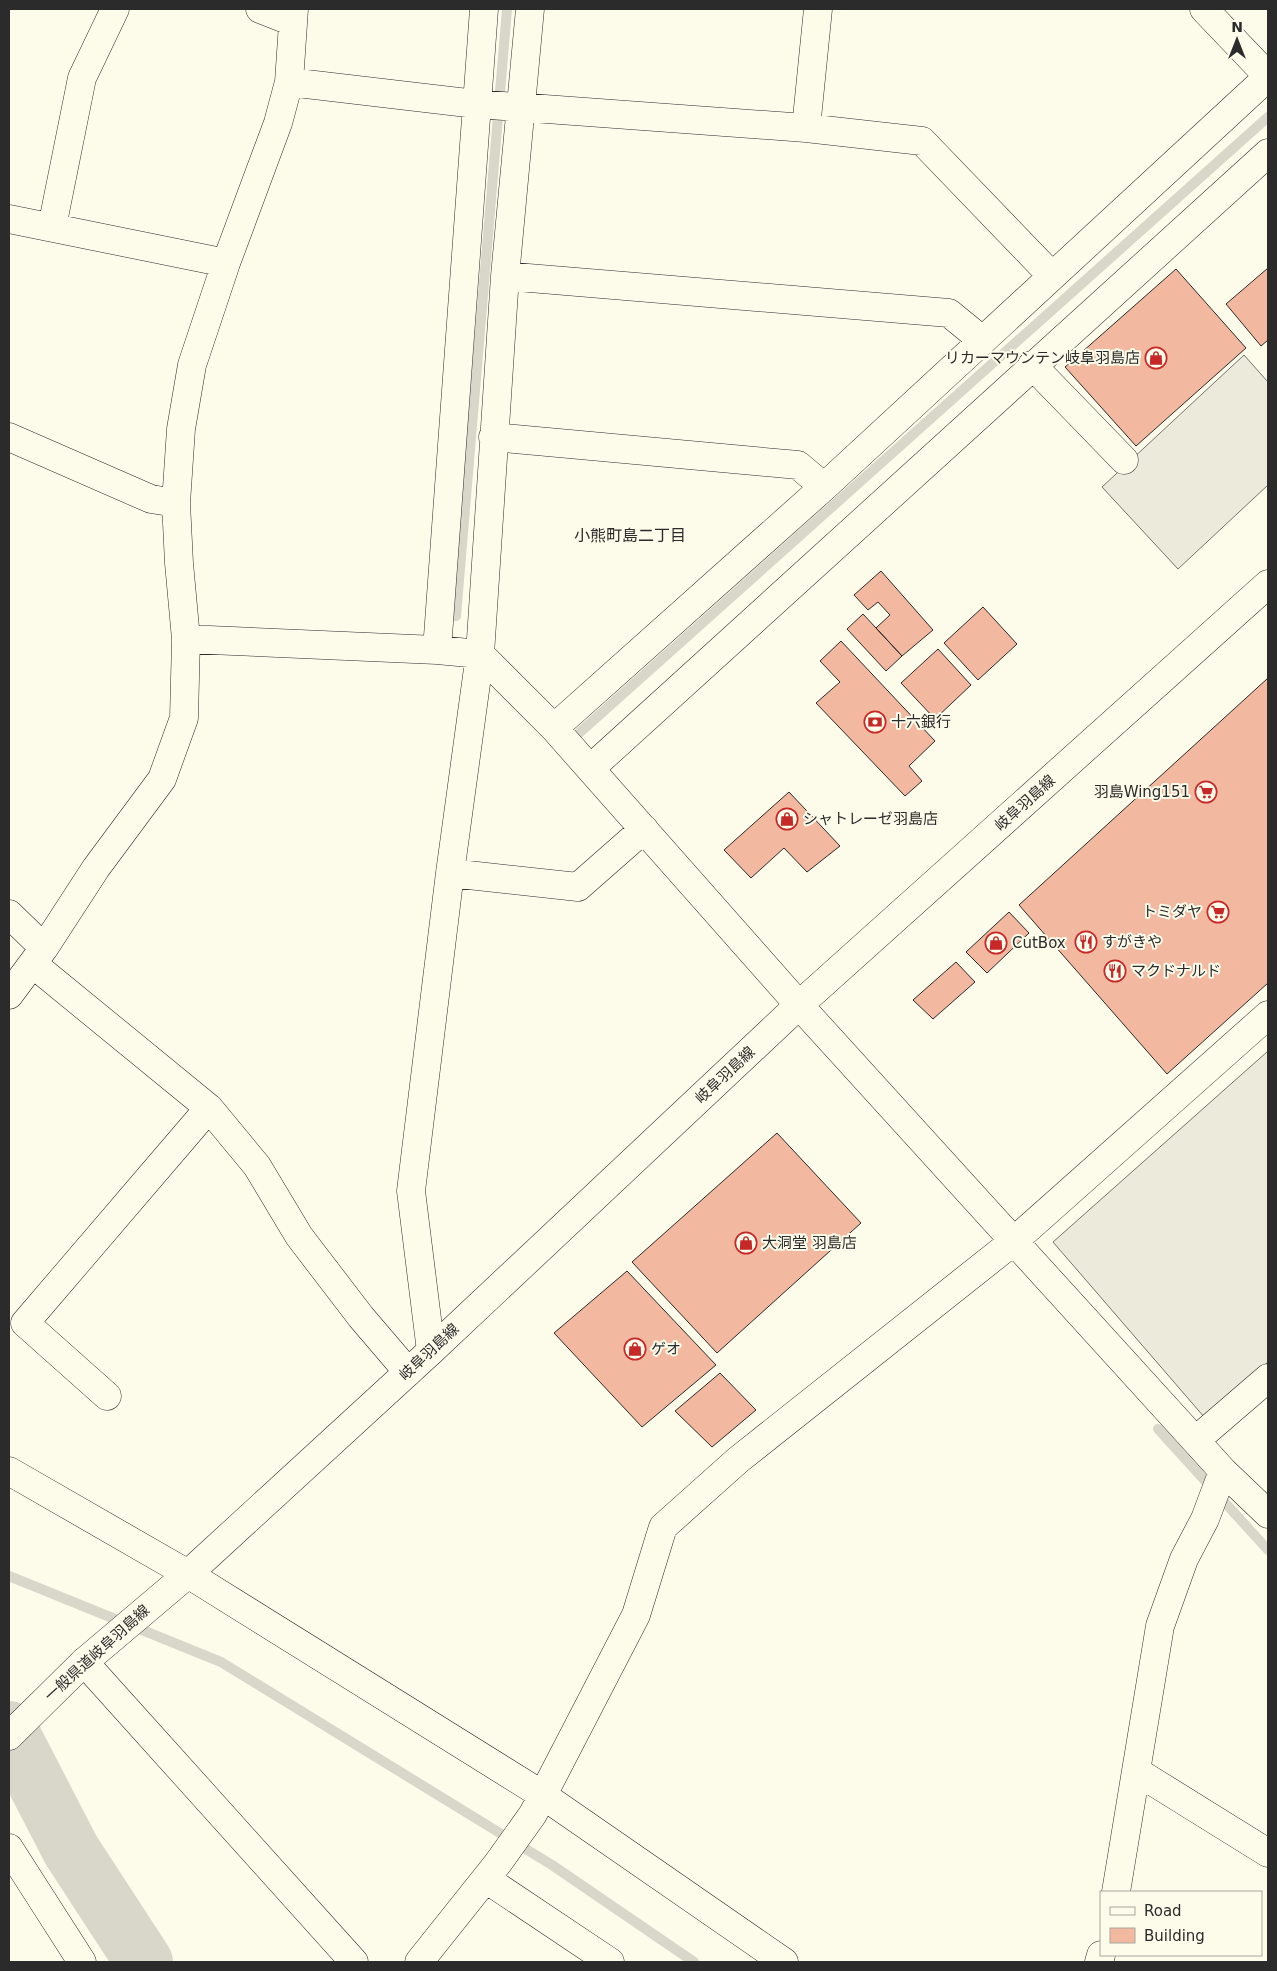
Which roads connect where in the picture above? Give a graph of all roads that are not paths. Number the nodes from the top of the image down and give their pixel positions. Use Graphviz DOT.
graph roads {
  1 [pos="115,9"];
  2 [pos="260,9"];
  3 [pos="484,9"];
  4 [pos="530,9"];
  5 [pos="818,9"];
  6 [pos="1204,9"];
  7 [pos="294,15"];
  8 [pos="1268,76"];
  9 [pos="289,82"];
  10 [pos="498,106"];
  11 [pos="806,128"];
  12 [pos="1268,152"];
  13 [pos="9,219"];
  14 [pos="52,227"];
  15 [pos="226,262"];
  16 [pos="505,276"];
  17 [pos="1052,276"];
  18 [pos="982,340"];
  19 [pos="1032,365"];
  20 [pos="477,369"];
  21 [pos="9,437"];
  22 [pos="493,437"];
  23 [pos="1124,460"];
  24 [pos="824,486"];
  25 [pos="176,503"];
  26 [pos="1268,584"];
  27 [pos="186,639"];
  28 [pos="437,650"];
  29 [pos="480,654"];
  30 [pos="554,728"];
  31 [pos="591,768"];
  32 [pos="644,828"];
  33 [pos="450,873"];
  34 [pos="9,914"];
  35 [pos="38,956"];
  36 [pos="9,995"];
  37 [pos="799,1005"];
  38 [pos="1268,1015"];
  39 [pos="209,1108"];
  40 [pos="1014,1241"];
  41 [pos="431,1351"];
  42 [pos="408,1372"];
  43 [pos="1268,1378"];
  44 [pos="108,1396"];
  45 [pos="1196,1440"];
  46 [pos="1223,1471"];
  47 [pos="9,1472"];
  48 [pos="1268,1514"];
  49 [pos="188,1574"];
  50 [pos="90,1656"];
  51 [pos="9,1736"];
  52 [pos="1136,1771"];
  53 [pos="537,1804"];
  54 [pos="9,1848"];
  55 [pos="1268,1853"];
  56 [pos="492,1871"];
  57 [pos="1116,1891"];
  58 [pos="82,1962"];
  59 [pos="354,1962"];
  60 [pos="419,1962"];
  61 [pos="610,1962"];
  62 [pos="784,1962"];
  1 -- 14 [label="street"];
  2 -- 7 [label="street"];
  3 -- 10 [label="street"];
  4 -- 10 [label="street"];
  5 -- 11 [label="street"];
  6 -- 8 [label="street"];
  7 -- 9 [label="street"];
  8 -- 17 [label="street"];
  9 -- 10 [label="street"];
  9 -- 15 [label="street"];
  10 -- 11 [label="street"];
  10 -- 16 [label="street"];
  10 -- 20 [label="street"];
  11 -- 17 [label="street"];
  12 -- 19 [label="street"];
  13 -- 14 [label="street"];
  14 -- 15 [label="street"];
  15 -- 25 [label="street"];
  16 -- 18 [label="street"];
  16 -- 20 [label="street"];
  17 -- 18 [label="street"];
  18 -- 24 [label="street"];
  19 -- 23 [label="street"];
  19 -- 31 [label="street"];
  20 -- 22 [label="street"];
  20 -- 28 [label="street"];
  21 -- 25 [label="street"];
  22 -- 24 [label="street"];
  22 -- 29 [label="street"];
  24 -- 30 [label="street"];
  25 -- 27 [label="street"];
  26 -- 37 [label="street, 岐阜羽島線"];
  27 -- 28 [label="street"];
  27 -- 35 [label="street"];
  28 -- 29 [label="street"];
  29 -- 30 [label="street"];
  29 -- 33 [label="street"];
  30 -- 31 [label="street"];
  31 -- 32 [label="street"];
  32 -- 33 [label="street"];
  32 -- 37 [label="street"];
  33 -- 41 [label="street"];
  34 -- 35 [label="street"];
  35 -- 36 [label="street"];
  35 -- 39 [label="street"];
  37 -- 40 [label="street"];
  37 -- 41 [label="street, 岐阜羽島線"];
  38 -- 40 [label="street"];
  39 -- 42 [label="street"];
  39 -- 44 [label="street"];
  40 -- 45 [label="street"];
  40 -- 53 [label="street"];
  41 -- 42 [label="street, 岐阜羽島線"];
  42 -- 49 [label="street, 岐阜羽島線"];
  43 -- 45 [label="street"];
  45 -- 46 [label="street"];
  46 -- 48 [label="street"];
  46 -- 52 [label="street"];
  47 -- 49 [label="street"];
  49 -- 50 [label="street, 一般県道岐阜羽島線"];
  49 -- 53 [label="street"];
  50 -- 51 [label="street, 一般県道岐阜羽島線"];
  50 -- 59 [label="street"];
  52 -- 55 [label="street"];
  52 -- 57 [label="street"];
  53 -- 56 [label="street"];
  53 -- 62 [label="street"];
  54 -- 58 [label="street"];
  56 -- 60 [label="street"];
  56 -- 61 [label="street"];
}
